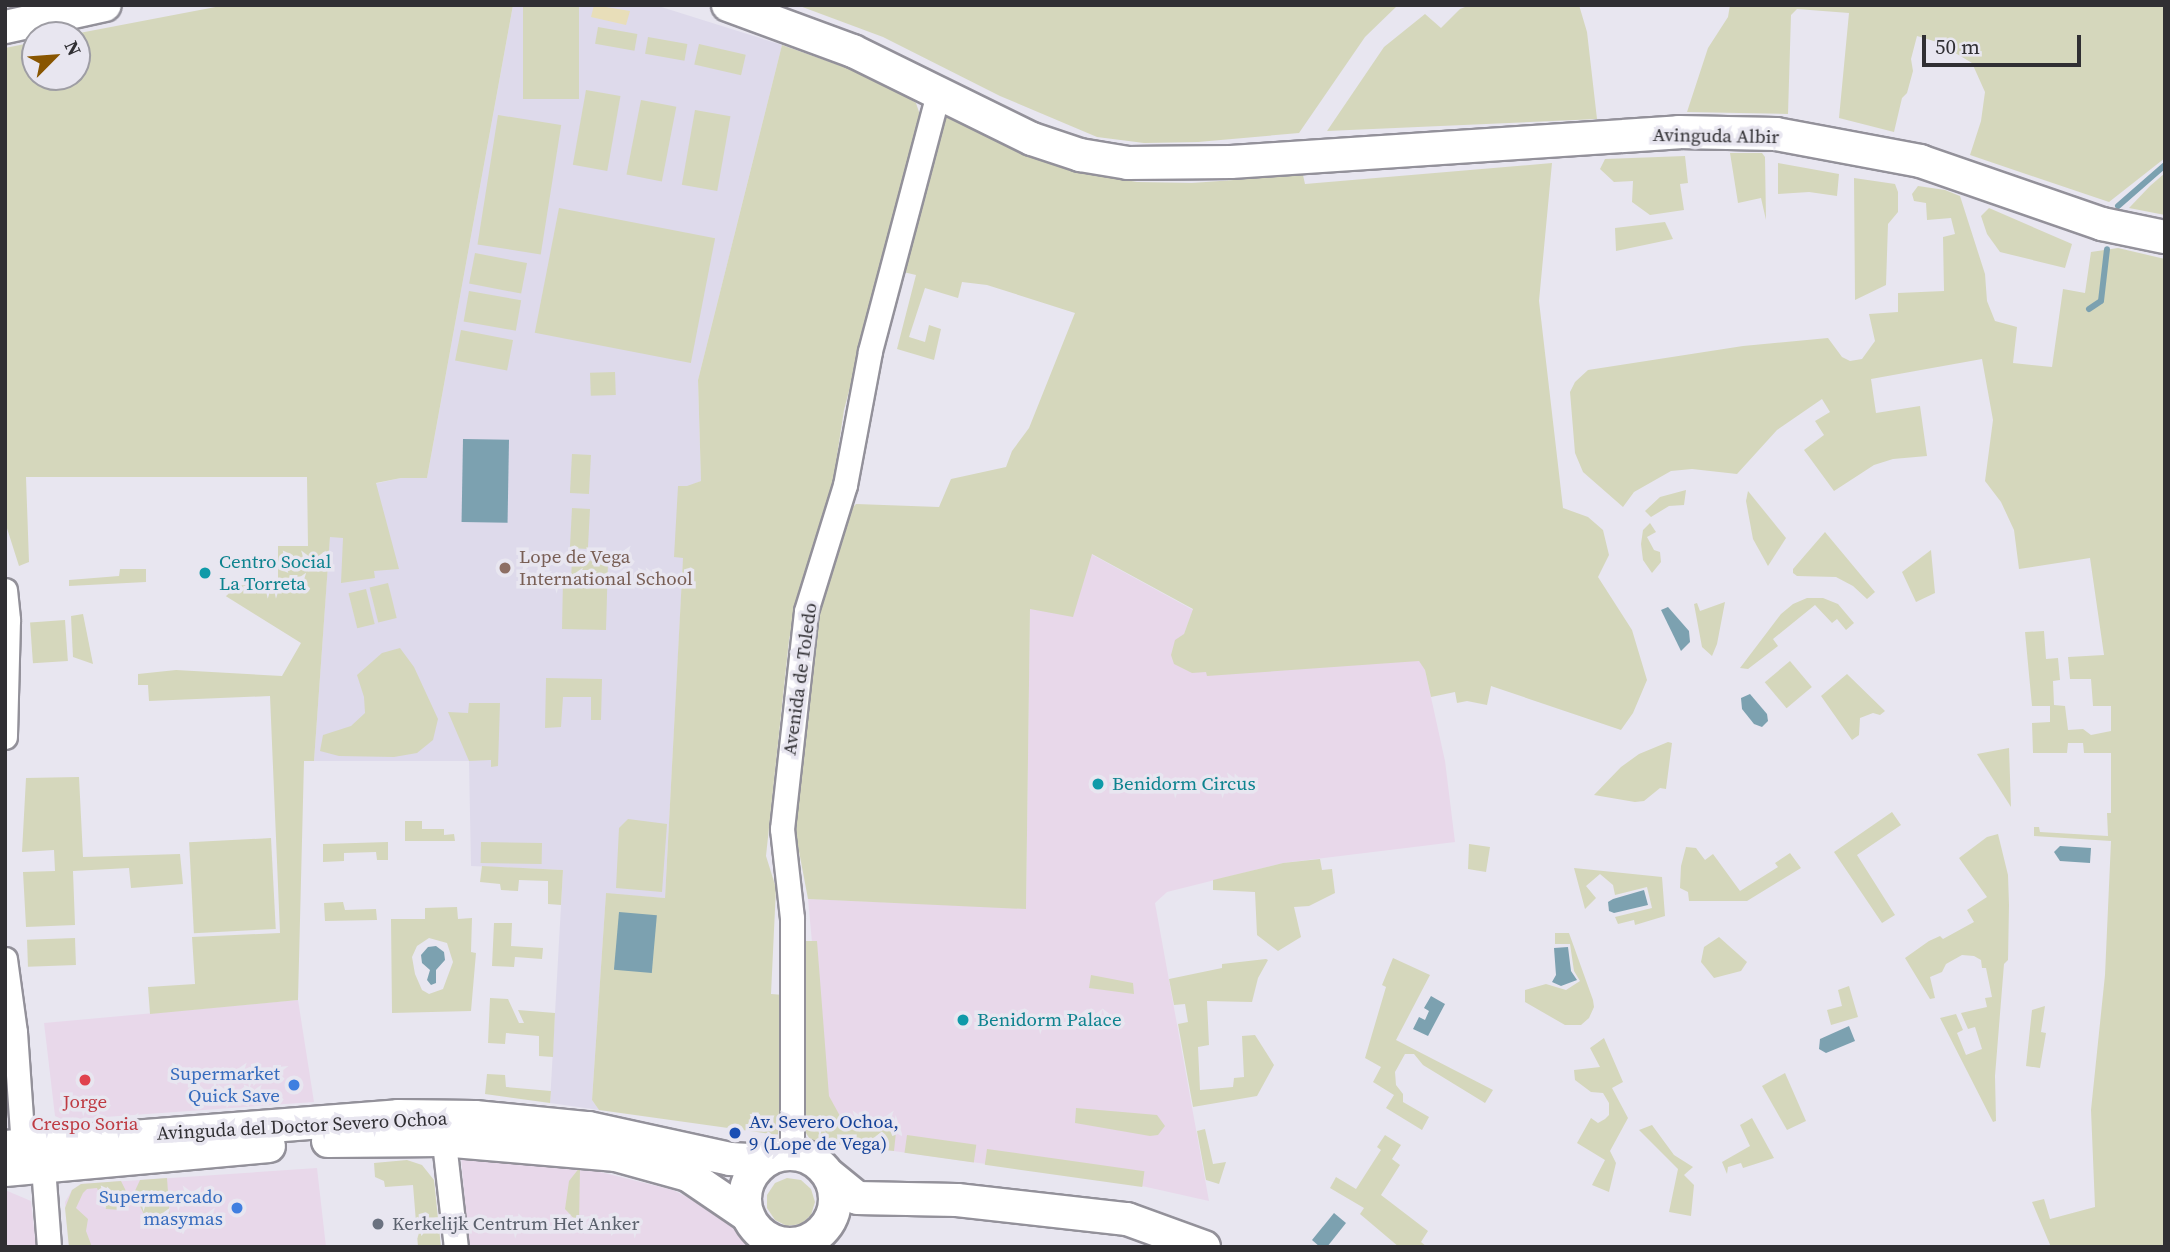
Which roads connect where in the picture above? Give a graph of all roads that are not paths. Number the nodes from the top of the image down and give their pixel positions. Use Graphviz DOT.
graph roads {
  1 [pos="105,5"];
  2 [pos="728,5"];
  3 [pos="5,27"];
  4 [pos="938,93"];
  5 [pos="2165,237"];
  6 [pos="5,590"];
  7 [pos="6,696"];
  8 [pos="5,737"];
  9 [pos="5,959"];
  10 [pos="442,1128"];
  11 [pos="778,1158"];
  12 [pos="17,1160"];
  13 [pos="829,1175"];
  14 [pos="857,1198"];
  15 [pos="748,1216"];
  16 [pos="804,1238"];
  17 [pos="49,1247"];
  18 [pos="456,1247"];
  19 [pos="1204,1247"];
  1 -- 3 [label="street"];
  2 -- 4 [label="street, Avinguda Albir"];
  4 -- 5 [label="street, Avinguda Albir"];
  4 -- 11 [label="street, Avenida de Toledo"];
  6 -- 7 [label="street"];
  7 -- 8 [label="street"];
  9 -- 12 [label="street"];
  10 -- 11 [label="street, Avinguda del Doctor Severo Ochoa"];
  10 -- 12 [label="street, Avinguda del Doctor Severo Ochoa"];
  10 -- 15 [label="street, Avinguda del Doctor Severo Ochoa"];
  10 -- 18 [label="street"];
  11 -- 13 [label="street"];
  11 -- 15 [label="street"];
  12 -- 17 [label="street"];
  13 -- 14 [label="street"];
  13 -- 16 [label="street"];
  14 -- 16 [label="street"];
  14 -- 19 [label="street"];
  15 -- 16 [label="street"];
}
